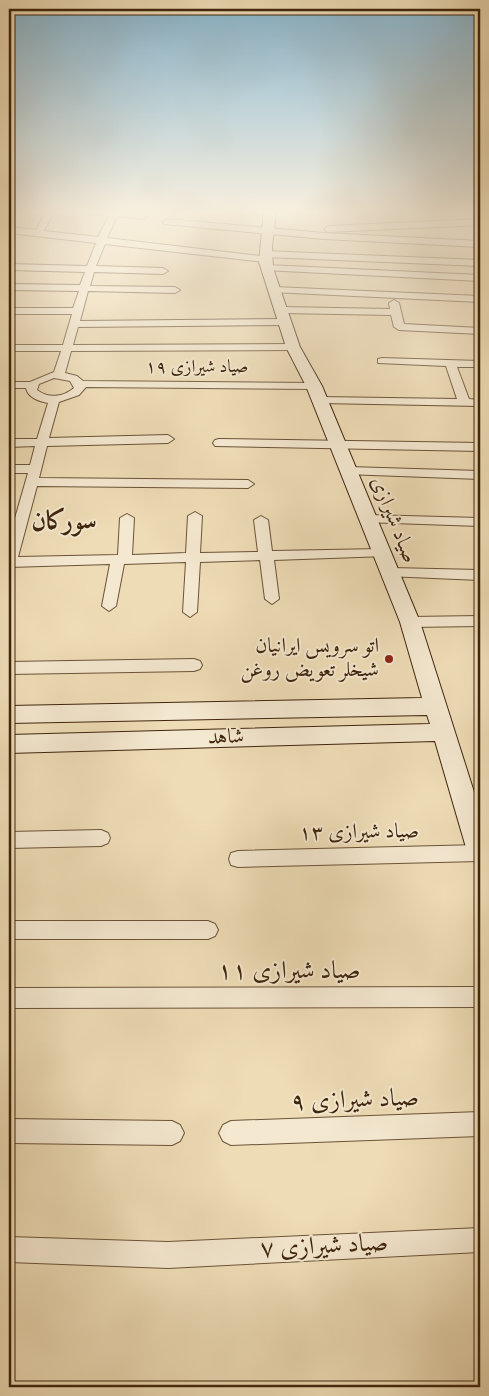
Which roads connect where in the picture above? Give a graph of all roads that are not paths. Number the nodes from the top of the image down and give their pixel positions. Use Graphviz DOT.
graph roads {
  1 [pos="88,276"];
  2 [pos="270,276"];
  3 [pos="437,276"];
  4 [pos="480,278"];
  5 [pos="9,287"];
  6 [pos="84,289"];
  7 [pos="175,290"];
  8 [pos="274,290"];
  9 [pos="392,296"];
  10 [pos="480,299"];
  11 [pos="9,311"];
  12 [pos="78,311"];
  13 [pos="397,312"];
  14 [pos="283,316"];
  15 [pos="74,324"];
  16 [pos="480,331"];
  17 [pos="293,347"];
  18 [pos="9,348"];
  19 [pos="67,348"];
  20 [pos="134,348"];
  21 [pos="382,361"];
  22 [pos="451,364"];
  23 [pos="480,364"];
  24 [pos="59,375"];
  25 [pos="32,384"];
  26 [pos="80,384"];
  27 [pos="9,385"];
  28 [pos="317,393"];
  29 [pos="54,400"];
  30 [pos="464,403"];
  31 [pos="480,403"];
  32 [pos="168,439"];
  33 [pos="9,443"];
  34 [pos="42,443"];
  35 [pos="219,443"];
  36 [pos="338,444"];
  37 [pos="480,447"];
  38 [pos="9,469"];
  39 [pos="35,469"];
  40 [pos="349,471"];
  41 [pos="480,475"];
  42 [pos="31,482"];
  43 [pos="248,484"];
  44 [pos="16,514"];
  45 [pos="195,516"];
  46 [pos="127,518"];
  47 [pos="368,519"];
  48 [pos="261,520"];
  49 [pos="480,522"];
  50 [pos="382,552"];
  51 [pos="265,555"];
  52 [pos="195,557"];
  53 [pos="122,558"];
  54 [pos="9,563"];
  55 [pos="391,574"];
  56 [pos="480,575"];
  57 [pos="272,599"];
  58 [pos="110,606"];
  59 [pos="190,612"];
  60 [pos="410,622"];
  61 [pos="480,622"];
  62 [pos="194,666"];
  63 [pos="9,668"];
  64 [pos="435,706"];
  65 [pos="9,715"];
  66 [pos="443,732"];
  67 [pos="9,744"];
  68 [pos="475,812"];
  69 [pos="101,838"];
  70 [pos="9,840"];
  71 [pos="480,852"];
  72 [pos="238,859"];
  73 [pos="9,930"];
  74 [pos="208,930"];
  75 [pos="480,997"];
  76 [pos="9,998"];
  77 [pos="98,998"];
  78 [pos="480,1124"];
  79 [pos="9,1131"];
  80 [pos="172,1133"];
  81 [pos="231,1133"];
  82 [pos="480,1240"];
  83 [pos="9,1250"];
  1 -- 6 [label="street"];
  2 -- 8 [label="street, صیاد شیرازی"];
  3 -- 4 [label="street"];
  5 -- 6 [label="street"];
  6 -- 7 [label="street"];
  6 -- 12 [label="street"];
  8 -- 9 [label="street"];
  8 -- 14 [label="street, صیاد شیرازی"];
  9 -- 10 [label="street"];
  9 -- 13 [label="street"];
  11 -- 12 [label="street"];
  12 -- 15 [label="street"];
  13 -- 14 [label="street"];
  13 -- 16 [label="street"];
  14 -- 15 [label="street"];
  14 -- 17 [label="street, صیاد شیرازی"];
  15 -- 19 [label="street"];
  17 -- 20 [label="street"];
  17 -- 28 [label="street, صیاد شیرازی"];
  18 -- 19 [label="street"];
  19 -- 20 [label="street"];
  19 -- 24 [label="street"];
  21 -- 22 [label="street"];
  22 -- 23 [label="street"];
  22 -- 30 [label="street"];
  24 -- 25 [label="street"];
  24 -- 26 [label="street"];
  25 -- 27 [label="street"];
  25 -- 29 [label="street"];
  26 -- 28 [label="street, صیاد شیرازی ۱۹"];
  26 -- 29 [label="street"];
  28 -- 30 [label="street, صیاد شیرازی ۱۹"];
  28 -- 36 [label="street, صیاد شیرازی"];
  29 -- 34 [label="street"];
  30 -- 31 [label="street, صیاد شیرازی ۱۹"];
  32 -- 34 [label="street"];
  33 -- 34 [label="street"];
  34 -- 39 [label="street"];
  35 -- 36 [label="street"];
  36 -- 37 [label="street"];
  36 -- 40 [label="street, صیاد شیرازی"];
  38 -- 39 [label="street"];
  39 -- 42 [label="street"];
  40 -- 41 [label="street"];
  40 -- 47 [label="street, صیاد شیرازی"];
  42 -- 43 [label="street"];
  42 -- 44 [label="street"];
  44 -- 54 [label="street"];
  45 -- 52 [label="street"];
  46 -- 53 [label="street"];
  47 -- 49 [label="street"];
  47 -- 50 [label="street, صیاد شیرازی"];
  48 -- 51 [label="street"];
  50 -- 51 [label="street"];
  50 -- 55 [label="street, صیاد شیرازی"];
  51 -- 52 [label="street"];
  51 -- 57 [label="street"];
  52 -- 53 [label="street"];
  52 -- 59 [label="street"];
  53 -- 54 [label="street"];
  53 -- 58 [label="street"];
  55 -- 56 [label="street"];
  55 -- 60 [label="street, صیاد شیرازی"];
  60 -- 61 [label="street"];
  60 -- 64 [label="street, صیاد شیرازی"];
  62 -- 63 [label="street"];
  64 -- 65 [label="street, شاهد"];
  64 -- 66 [label="street, صیاد شیرازی"];
  66 -- 67 [label="street, شاهد"];
  66 -- 68 [label="street, صیاد شیرازی"];
  68 -- 71 [label="street, صیاد شیرازی"];
  69 -- 70 [label="street"];
  71 -- 72 [label="street, صیاد شیرازی ۱۳"];
  73 -- 74 [label="street"];
  75 -- 77 [label="street, صیاد شیرازی ۱۱"];
  76 -- 77 [label="street"];
  78 -- 81 [label="street, صیاد شیرازی ۹"];
  79 -- 80 [label="street"];
  82 -- 83 [label="street, صیاد شیرازی ۷"];
}
